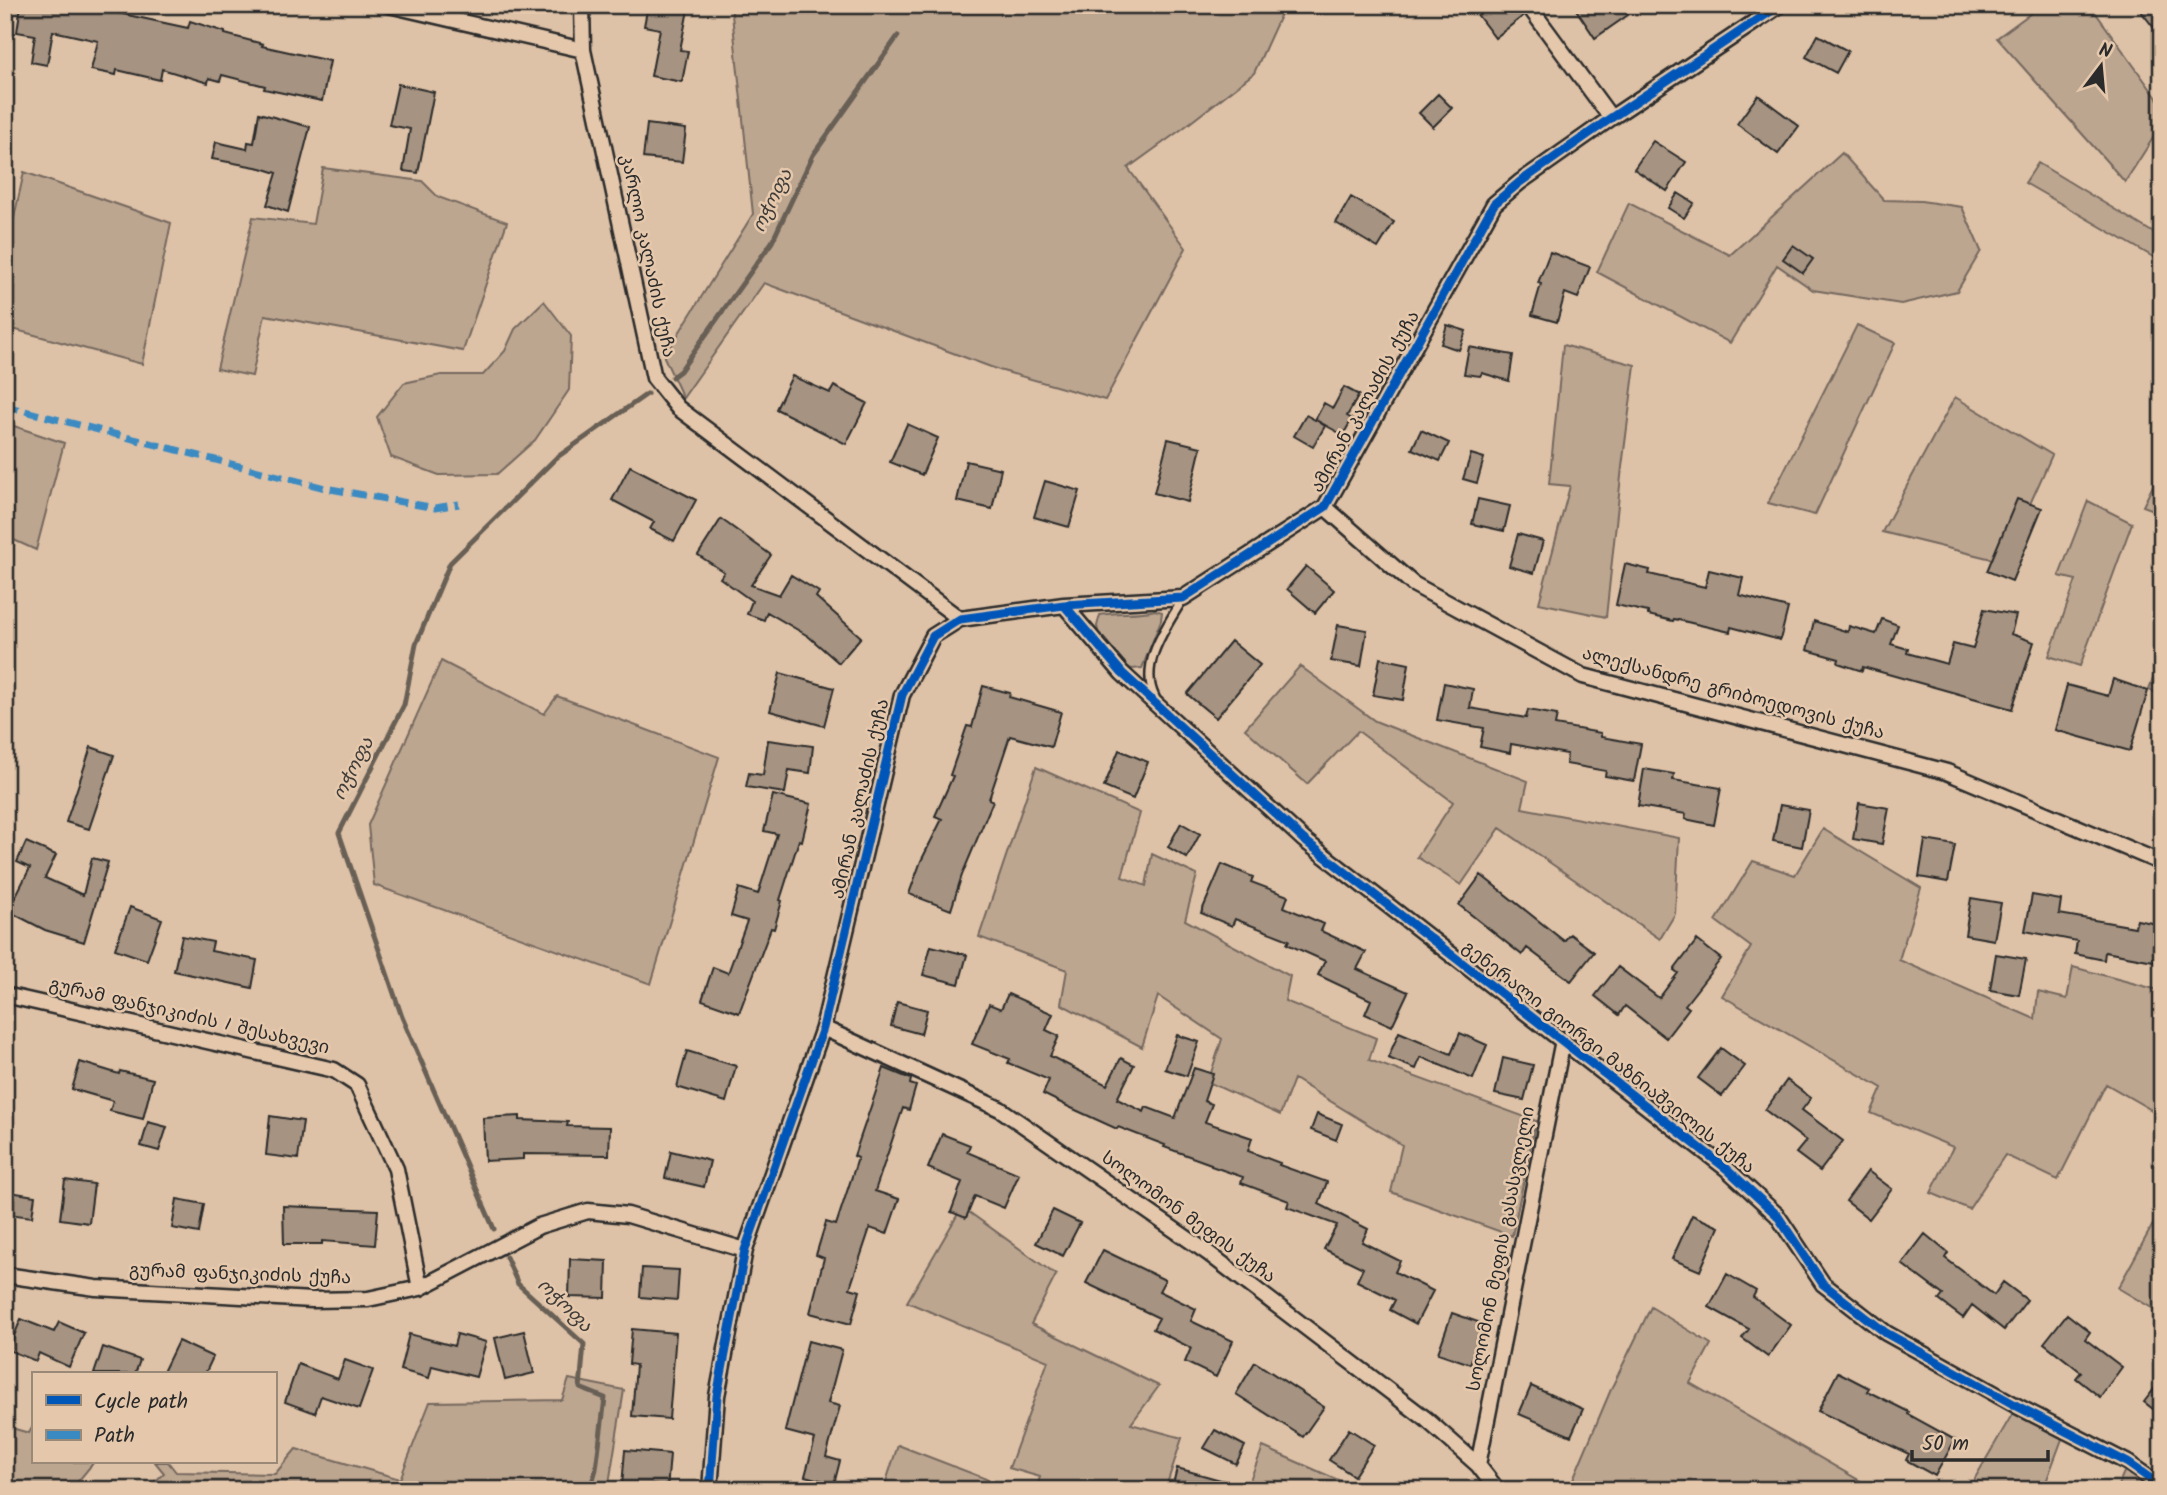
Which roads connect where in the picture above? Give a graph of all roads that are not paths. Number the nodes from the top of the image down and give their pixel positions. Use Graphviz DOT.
graph roads {
  1 [pos="389,5"];
  2 [pos="582,5"];
  3 [pos="1528,5"];
  4 [pos="1780,5"];
  5 [pos="583,50"];
  6 [pos="1611,118"];
  7 [pos="1325,507"];
  8 [pos="1184,598"];
  9 [pos="1064,605"];
  10 [pos="960,619"];
  11 [pos="1161,709"];
  12 [pos="2162,863"];
  13 [pos="5,995"];
  14 [pos="822,1028"];
  15 [pos="1563,1040"];
  16 [pos="745,1250"];
  17 [pos="5,1275"];
  18 [pos="420,1288"];
  19 [pos="1478,1465"];
  20 [pos="2162,1487"];
  21 [pos="710,1490"];
  22 [pos="1495,1490"];
  1 -- 5 [label="street"];
  2 -- 5 [label="street, კარლო კალაძის ქუჩა"];
  3 -- 6 [label="street"];
  4 -- 6 [label="street, ამირან კალაძის ქუჩა"];
  5 -- 10 [label="street, კარლო კალაძის ქუჩა"];
  6 -- 7 [label="street, ამირან კალაძის ქუჩა"];
  7 -- 8 [label="street, ამირან კალაძის ქუჩა"];
  7 -- 12 [label="street, ალექსანდრე გრიბოედოვის ქუჩა"];
  8 -- 9 [label="street, ამირან კალაძის ქუჩა"];
  8 -- 11 [label="lane, გენერალი გიორგი მაზნიაშვილის ქუჩა"];
  9 -- 10 [label="street, ამირან კალაძის ქუჩა"];
  9 -- 11 [label="street, გენერალი გიორგი მაზნიაშვილის ქუჩა"];
  10 -- 14 [label="street, ამირან კალაძის ქუჩა"];
  11 -- 15 [label="street, გენერალი გიორგი მაზნიაშვილის ქუჩა"];
  13 -- 18 [label="street, გურამ ფანჯიკიძის I შესახვევი"];
  14 -- 16 [label="street, ამირან კალაძის ქუჩა"];
  14 -- 19 [label="street, სოლომონ მეფის ქუჩა"];
  15 -- 19 [label="street, სოლომონ მეფის გასასვლელი"];
  15 -- 20 [label="street, გენერალი გიორგი მაზნიაშვილის ქუჩა"];
  16 -- 18 [label="street, გურამ ფანჯიკიძის ქუჩა"];
  16 -- 21 [label="street, ამირან კალაძის ქუჩა"];
  17 -- 18 [label="street, გურამ ფანჯიკიძის ქუჩა"];
  19 -- 22 [label="street, სოლომონ მეფის ქუჩა"];
}
